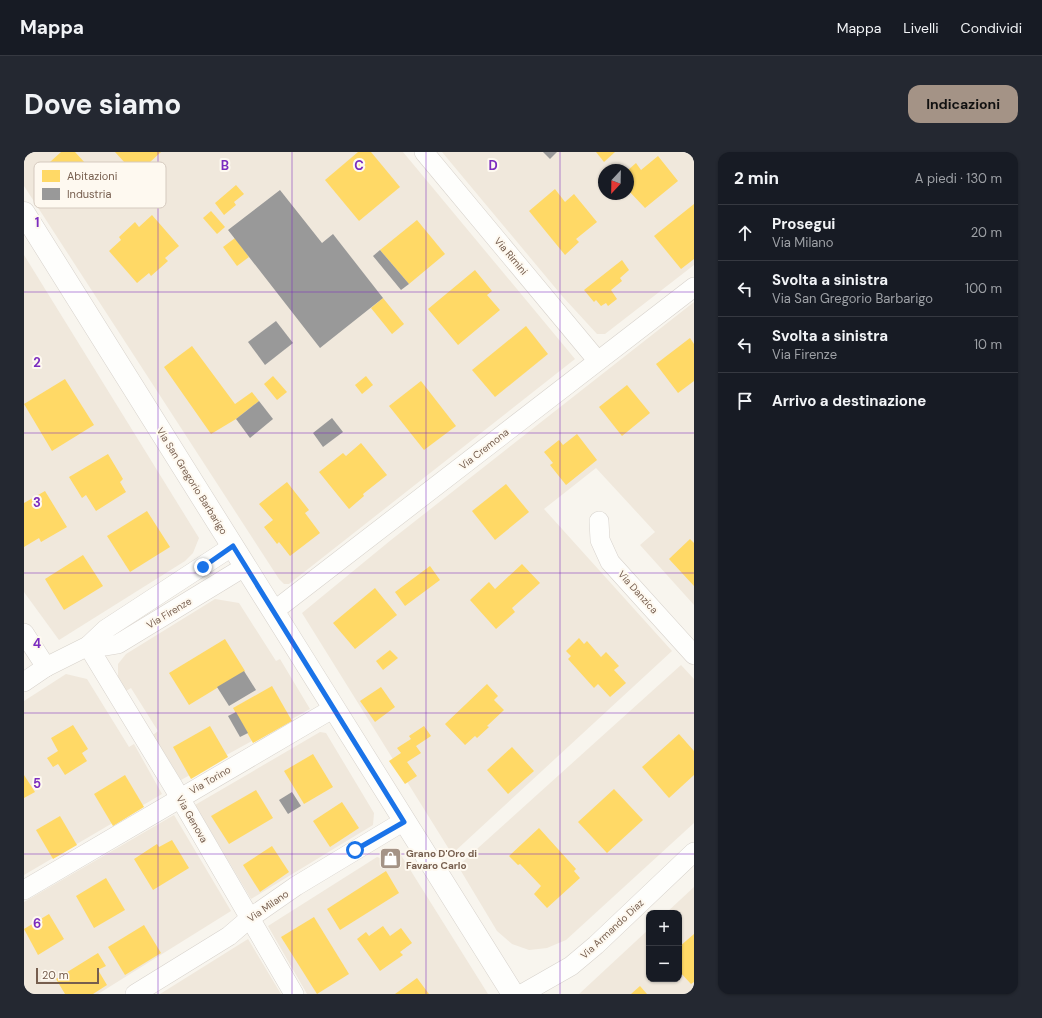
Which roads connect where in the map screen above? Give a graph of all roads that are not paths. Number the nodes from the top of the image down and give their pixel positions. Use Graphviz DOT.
graph roads {
  1 [pos="424,152"];
  2 [pos="24,212"];
  3 [pos="694,287"];
  4 [pos="598,360"];
  5 [pos="599,521"];
  6 [pos="233,546"];
  7 [pos="246,566"];
  8 [pos="274,611"];
  9 [pos="24,632"];
  10 [pos="88,646"];
  11 [pos="694,654"];
  12 [pos="46,667"];
  13 [pos="24,682"];
  14 [pos="334,708"];
  15 [pos="180,798"];
  16 [pos="404,822"];
  17 [pos="694,852"];
  18 [pos="24,890"];
  19 [pos="250,918"];
  20 [pos="135,994"];
  21 [pos="294,994"];
  22 [pos="513,994"];
  23 [pos="522,994"];
  1 -- 4 [label="street, Via Rimini"];
  2 -- 6 [label="street, Via San Gregorio Barbarigo"];
  3 -- 4 [label="street, Via Cremona"];
  4 -- 8 [label="street, Via Cremona"];
  5 -- 11 [label="street, Via Danzica"];
  6 -- 7 [label="street, Via San Gregorio Barbarigo"];
  6 -- 10 [label="street, Via Firenze"];
  7 -- 8 [label="street, Via San Gregorio Barbarigo"];
  7 -- 10 [label="street, Via Firenze"];
  8 -- 14 [label="street, Via San Gregorio Barbarigo"];
  9 -- 12 [label="street"];
  10 -- 12 [label="street, Via Firenze"];
  10 -- 15 [label="street, Via Genova"];
  12 -- 13 [label="street, Via Firenze"];
  14 -- 15 [label="street, Via Torino"];
  14 -- 16 [label="street, Via San Gregorio Barbarigo"];
  15 -- 18 [label="street, Via Torino"];
  15 -- 19 [label="street, Via Genova"];
  16 -- 19 [label="street, Via Milano"];
  16 -- 22 [label="street, Via San Gregorio Barbarigo"];
  17 -- 23 [label="street, Via Armando Diaz"];
  19 -- 20 [label="street, Via Milano"];
  19 -- 21 [label="street, Via Genova"];
}
